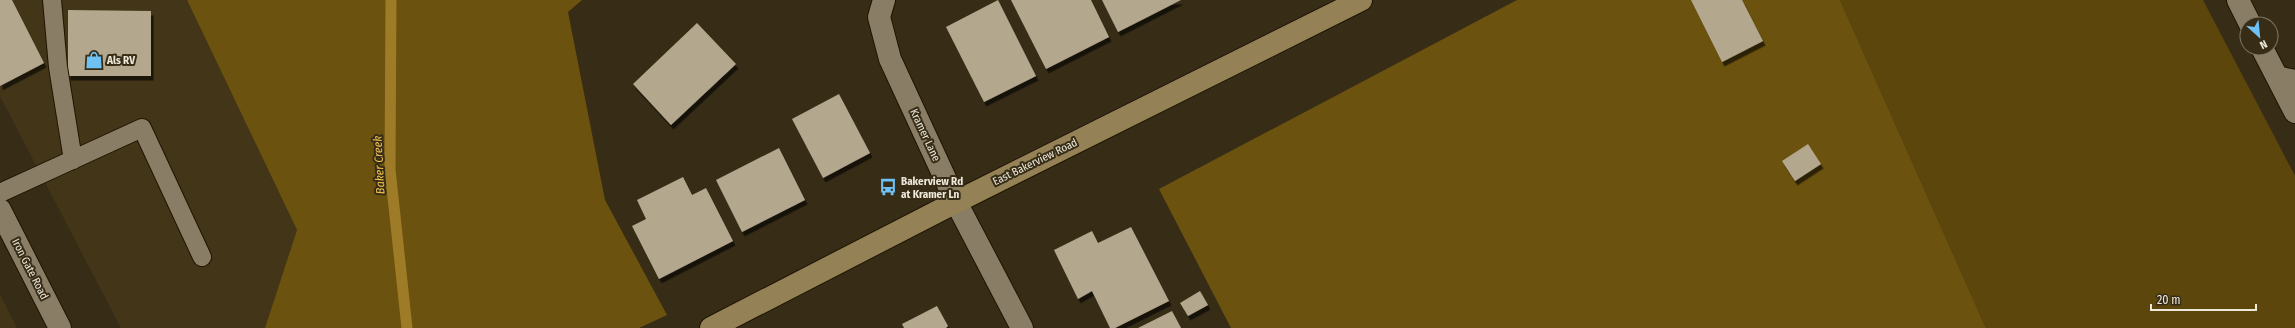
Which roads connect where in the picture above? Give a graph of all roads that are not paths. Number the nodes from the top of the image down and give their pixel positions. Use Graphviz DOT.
graph roads {
  1 [pos="52,0"];
  2 [pos="884,0"];
  3 [pos="1361,0"];
  4 [pos="2238,0"];
  5 [pos="2246,16"];
  6 [pos="2269,56"];
  7 [pos="2286,77"];
  8 [pos="2295,112"];
  9 [pos="73,160"];
  10 [pos="0,193"];
  11 [pos="956,202"];
  12 [pos="0,210"];
  13 [pos="202,257"];
  14 [pos="60,328"];
  15 [pos="711,328"];
  16 [pos="1022,328"];
  1 -- 9 [label="lane"];
  2 -- 11 [label="street, Kramer Lane"];
  3 -- 11 [label="main road, East Bakerview Road"];
  4 -- 5 [label="street"];
  6 -- 7 [label="street"];
  7 -- 8 [label="street"];
  9 -- 10 [label="lane"];
  9 -- 13 [label="lane"];
  11 -- 15 [label="main road, East Bakerview Road"];
  11 -- 16 [label="street, Kramer Lane"];
  12 -- 14 [label="street, Iron Gate Road"];
}
